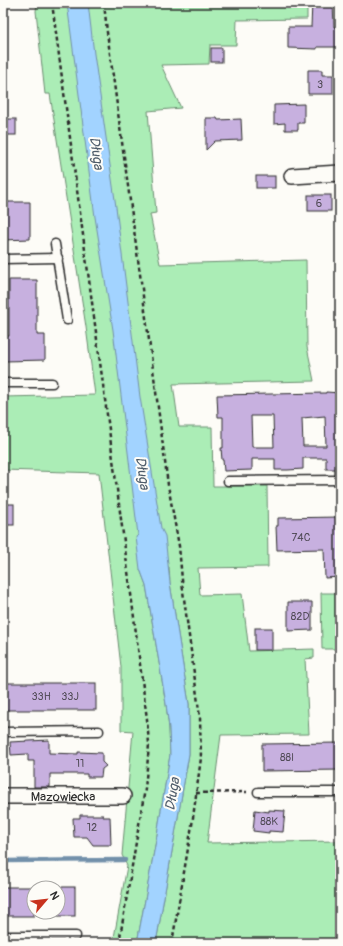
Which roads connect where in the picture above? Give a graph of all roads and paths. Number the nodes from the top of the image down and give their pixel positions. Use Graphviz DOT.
graph roads {
  1 [pos="52,3"];
  2 [pos="104,3"];
  3 [pos="340,173"];
  4 [pos="292,176"];
  5 [pos="55,244"];
  6 [pos="58,258"];
  7 [pos="3,259"];
  8 [pos="67,320"];
  9 [pos="52,383"];
  10 [pos="3,384"];
  11 [pos="340,480"];
  12 [pos="228,481"];
  13 [pos="99,731"];
  14 [pos="3,732"];
  15 [pos="258,792"];
  16 [pos="340,792"];
  17 [pos="196,793"];
  18 [pos="3,796"];
  19 [pos="123,796"];
  20 [pos="3,936"];
  21 [pos="76,936"];
  22 [pos="119,943"];
  23 [pos="172,943"];
  1 -- 22 [label="path"];
  2 -- 17 [label="path"];
  3 -- 4 [label="street"];
  5 -- 6 [label="lane"];
  6 -- 7 [label="lane"];
  6 -- 8 [label="lane"];
  9 -- 10 [label="lane"];
  11 -- 12 [label="lane"];
  13 -- 14 [label="lane"];
  15 -- 16 [label="lane"];
  15 -- 17 [label="path"];
  17 -- 23 [label="path"];
  18 -- 19 [label="street, Mazowiecka"];
  20 -- 21 [label="lane"];
}
